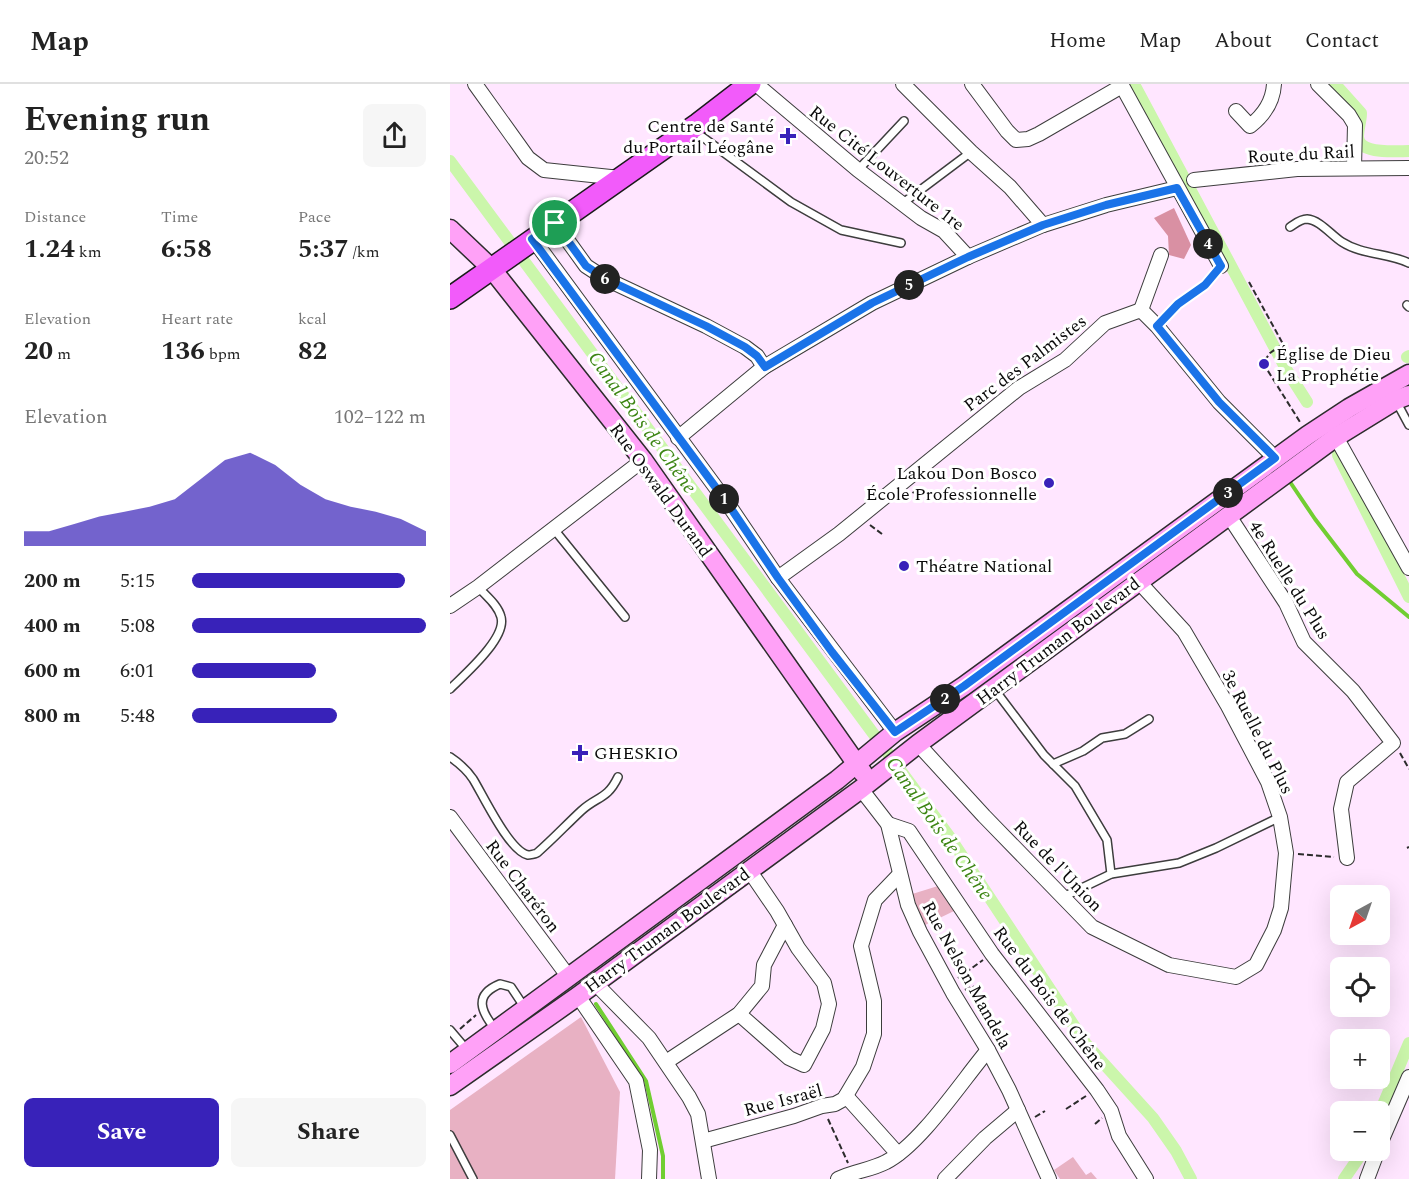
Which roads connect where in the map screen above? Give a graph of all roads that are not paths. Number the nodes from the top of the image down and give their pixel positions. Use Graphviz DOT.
graph roads {
  1 [pos="475,84"];
  2 [pos="750,84"];
  3 [pos="756,84"];
  4 [pos="903,84"];
  5 [pos="972,84"];
  6 [pos="1274,84"];
  7 [pos="1318,84"];
  8 [pos="1122,85"];
  9 [pos="1236,111"];
  10 [pos="904,121"];
  11 [pos="691,128"];
  12 [pos="971,152"];
  13 [pos="1354,168"];
  14 [pos="1409,168"];
  15 [pos="858,170"];
  16 [pos="620,178"];
  17 [pos="1194,180"];
  18 [pos="1177,188"];
  19 [pos="903,203"];
  20 [pos="555,223"];
  21 [pos="1043,225"];
  22 [pos="1290,227"];
  23 [pos="450,229"];
  24 [pos="531,240"];
  25 [pos="901,243"];
  26 [pos="1161,255"];
  27 [pos="968,257"];
  28 [pos="1409,263"];
  29 [pos="496,265"];
  30 [pos="1221,266"];
  31 [pos="450,298"];
  32 [pos="1142,310"];
  33 [pos="1157,326"];
  34 [pos="765,367"];
  35 [pos="1409,374"];
  36 [pos="1402,398"];
  37 [pos="1409,425"];
  38 [pos="1336,437"];
  39 [pos="678,438"];
  40 [pos="1275,458"];
  41 [pos="643,460"];
  42 [pos="1229,516"];
  43 [pos="553,528"];
  44 [pos="1409,568"];
  45 [pos="778,578"];
  46 [pos="1138,582"];
  47 [pos="478,587"];
  48 [pos="450,606"];
  49 [pos="625,617"];
  50 [pos="450,689"];
  51 [pos="994,689"];
  52 [pos="1149,719"];
  53 [pos="891,736"];
  54 [pos="918,744"];
  55 [pos="450,757"];
  56 [pos="858,763"];
  57 [pos="1053,764"];
  58 [pos="618,777"];
  59 [pos="869,782"];
  60 [pos="450,817"];
  61 [pos="1280,817"];
  62 [pos="888,824"];
  63 [pos="1347,858"];
  64 [pos="749,870"];
  65 [pos="1111,874"];
  66 [pos="899,875"];
  67 [pos="1063,897"];
  68 [pos="785,926"];
  69 [pos="568,976"];
  70 [pos="1236,977"];
  71 [pos="595,982"];
  72 [pos="578,996"];
  73 [pos="525,1008"];
  74 [pos="739,1014"];
  75 [pos="496,1030"];
  76 [pos="452,1032"];
  77 [pos="467,1050"];
  78 [pos="988,1050"];
  79 [pos="666,1062"];
  80 [pos="450,1064"];
  81 [pos="1409,1077"];
  82 [pos="450,1086"];
  83 [pos="846,1096"];
  84 [pos="1018,1110"];
  85 [pos="1390,1121"];
  86 [pos="450,1135"];
  87 [pos="703,1141"];
  88 [pos="898,1154"];
  89 [pos="1374,1161"];
  90 [pos="472,1179"];
  91 [pos="649,1179"];
  92 [pos="709,1179"];
  93 [pos="838,1179"];
  94 [pos="945,1179"];
  95 [pos="1049,1179"];
  96 [pos="1146,1179"];
  97 [pos="1367,1179"];
  1 -- 16 [label="street"];
  2 -- 11 [label="main road"];
  3 -- 15 [label="street, Rue Cité Louverture 1re"];
  4 -- 12 [label="street"];
  5 -- 8 [label="street"];
  6 -- 9 [label="street"];
  7 -- 13 [label="street"];
  8 -- 18 [label="street"];
  10 -- 15 [label="lane"];
  11 -- 16 [label="main road"];
  11 -- 25 [label="lane"];
  12 -- 19 [label="lane"];
  12 -- 21 [label="street"];
  13 -- 14 [label="street, Route du Rail"];
  13 -- 17 [label="street, Route du Rail"];
  15 -- 19 [label="street, Rue Cité Louverture 1re"];
  16 -- 20 [label="main road"];
  18 -- 21 [label="street"];
  18 -- 30 [label="street"];
  19 -- 27 [label="street, Rue Cité Louverture 1re"];
  20 -- 24 [label="main road"];
  20 -- 34 [label="street"];
  21 -- 27 [label="street"];
  22 -- 28 [label="lane"];
  23 -- 29 [label="main road, Rue Oswald Durand"];
  24 -- 29 [label="main road"];
  24 -- 39 [label="street"];
  26 -- 32 [label="street"];
  27 -- 34 [label="street"];
  29 -- 31 [label="main road"];
  29 -- 41 [label="main road, Rue Oswald Durand"];
  30 -- 33 [label="lane"];
  32 -- 33 [label="street"];
  32 -- 45 [label="street, Parc des Palmistes"];
  33 -- 40 [label="street"];
  34 -- 39 [label="street"];
  35 -- 40 [label="main road, Harry Truman Boulevard"];
  36 -- 37 [label="lane"];
  36 -- 38 [label="main road, Harry Truman Boulevard"];
  38 -- 42 [label="main road, Harry Truman Boulevard"];
  38 -- 44 [label="street"];
  39 -- 45 [label="street"];
  40 -- 53 [label="main road, Harry Truman Boulevard"];
  41 -- 43 [label="street"];
  41 -- 56 [label="main road, Rue Oswald Durand"];
  42 -- 46 [label="main road, Harry Truman Boulevard"];
  42 -- 63 [label="street, 4e Ruelle du Plus"];
  43 -- 47 [label="street"];
  43 -- 49 [label="lane"];
  45 -- 53 [label="street"];
  46 -- 51 [label="main road, Harry Truman Boulevard"];
  46 -- 61 [label="street, 3e Ruelle du Plus"];
  47 -- 48 [label="street"];
  47 -- 50 [label="lane"];
  51 -- 54 [label="main road, Harry Truman Boulevard"];
  51 -- 57 [label="lane"];
  52 -- 57 [label="lane"];
  53 -- 56 [label="main road, Harry Truman Boulevard"];
  54 -- 59 [label="main road, Harry Truman Boulevard"];
  54 -- 67 [label="street, Rue de l'Union"];
  55 -- 58 [label="lane"];
  56 -- 59 [label="main road, Rue Oswald Durand"];
  56 -- 69 [label="main road, Harry Truman Boulevard"];
  57 -- 65 [label="lane"];
  59 -- 62 [label="street, Rue Nelson Mandela"];
  59 -- 64 [label="main road, Harry Truman Boulevard"];
  60 -- 69 [label="street, Rue Charéron"];
  61 -- 65 [label="lane"];
  61 -- 70 [label="street, 3e Ruelle du Plus"];
  62 -- 66 [label="street, Rue Nelson Mandela"];
  62 -- 96 [label="street, Rue du Bois de Chêne"];
  64 -- 68 [label="street"];
  64 -- 71 [label="main road, Harry Truman Boulevard"];
  65 -- 67 [label="lane"];
  66 -- 78 [label="street, Rue Nelson Mandela"];
  66 -- 83 [label="street, Rue Israël"];
  67 -- 70 [label="street, Rue de l'Union"];
  68 -- 74 [label="street"];
  68 -- 74 [label="street"];
  69 -- 73 [label="main road, Harry Truman Boulevard"];
  71 -- 72 [label="main road, Harry Truman Boulevard"];
  71 -- 79 [label="street"];
  72 -- 82 [label="main road, Harry Truman Boulevard"];
  72 -- 91 [label="street"];
  73 -- 75 [label="main road, Harry Truman Boulevard"];
  73 -- 75 [label="lane"];
  74 -- 79 [label="street"];
  75 -- 77 [label="main road, Harry Truman Boulevard"];
  76 -- 77 [label="lane"];
  77 -- 80 [label="main road, Harry Truman Boulevard"];
  78 -- 84 [label="street, Rue Nelson Mandela"];
  78 -- 88 [label="street"];
  79 -- 87 [label="street"];
  81 -- 85 [label="street"];
  83 -- 87 [label="street, Rue Israël"];
  83 -- 88 [label="street"];
  84 -- 94 [label="street"];
  84 -- 95 [label="street, Rue Nelson Mandela"];
  86 -- 90 [label="lane"];
  87 -- 92 [label="street"];
  88 -- 93 [label="street"];
  89 -- 97 [label="street"];
}
